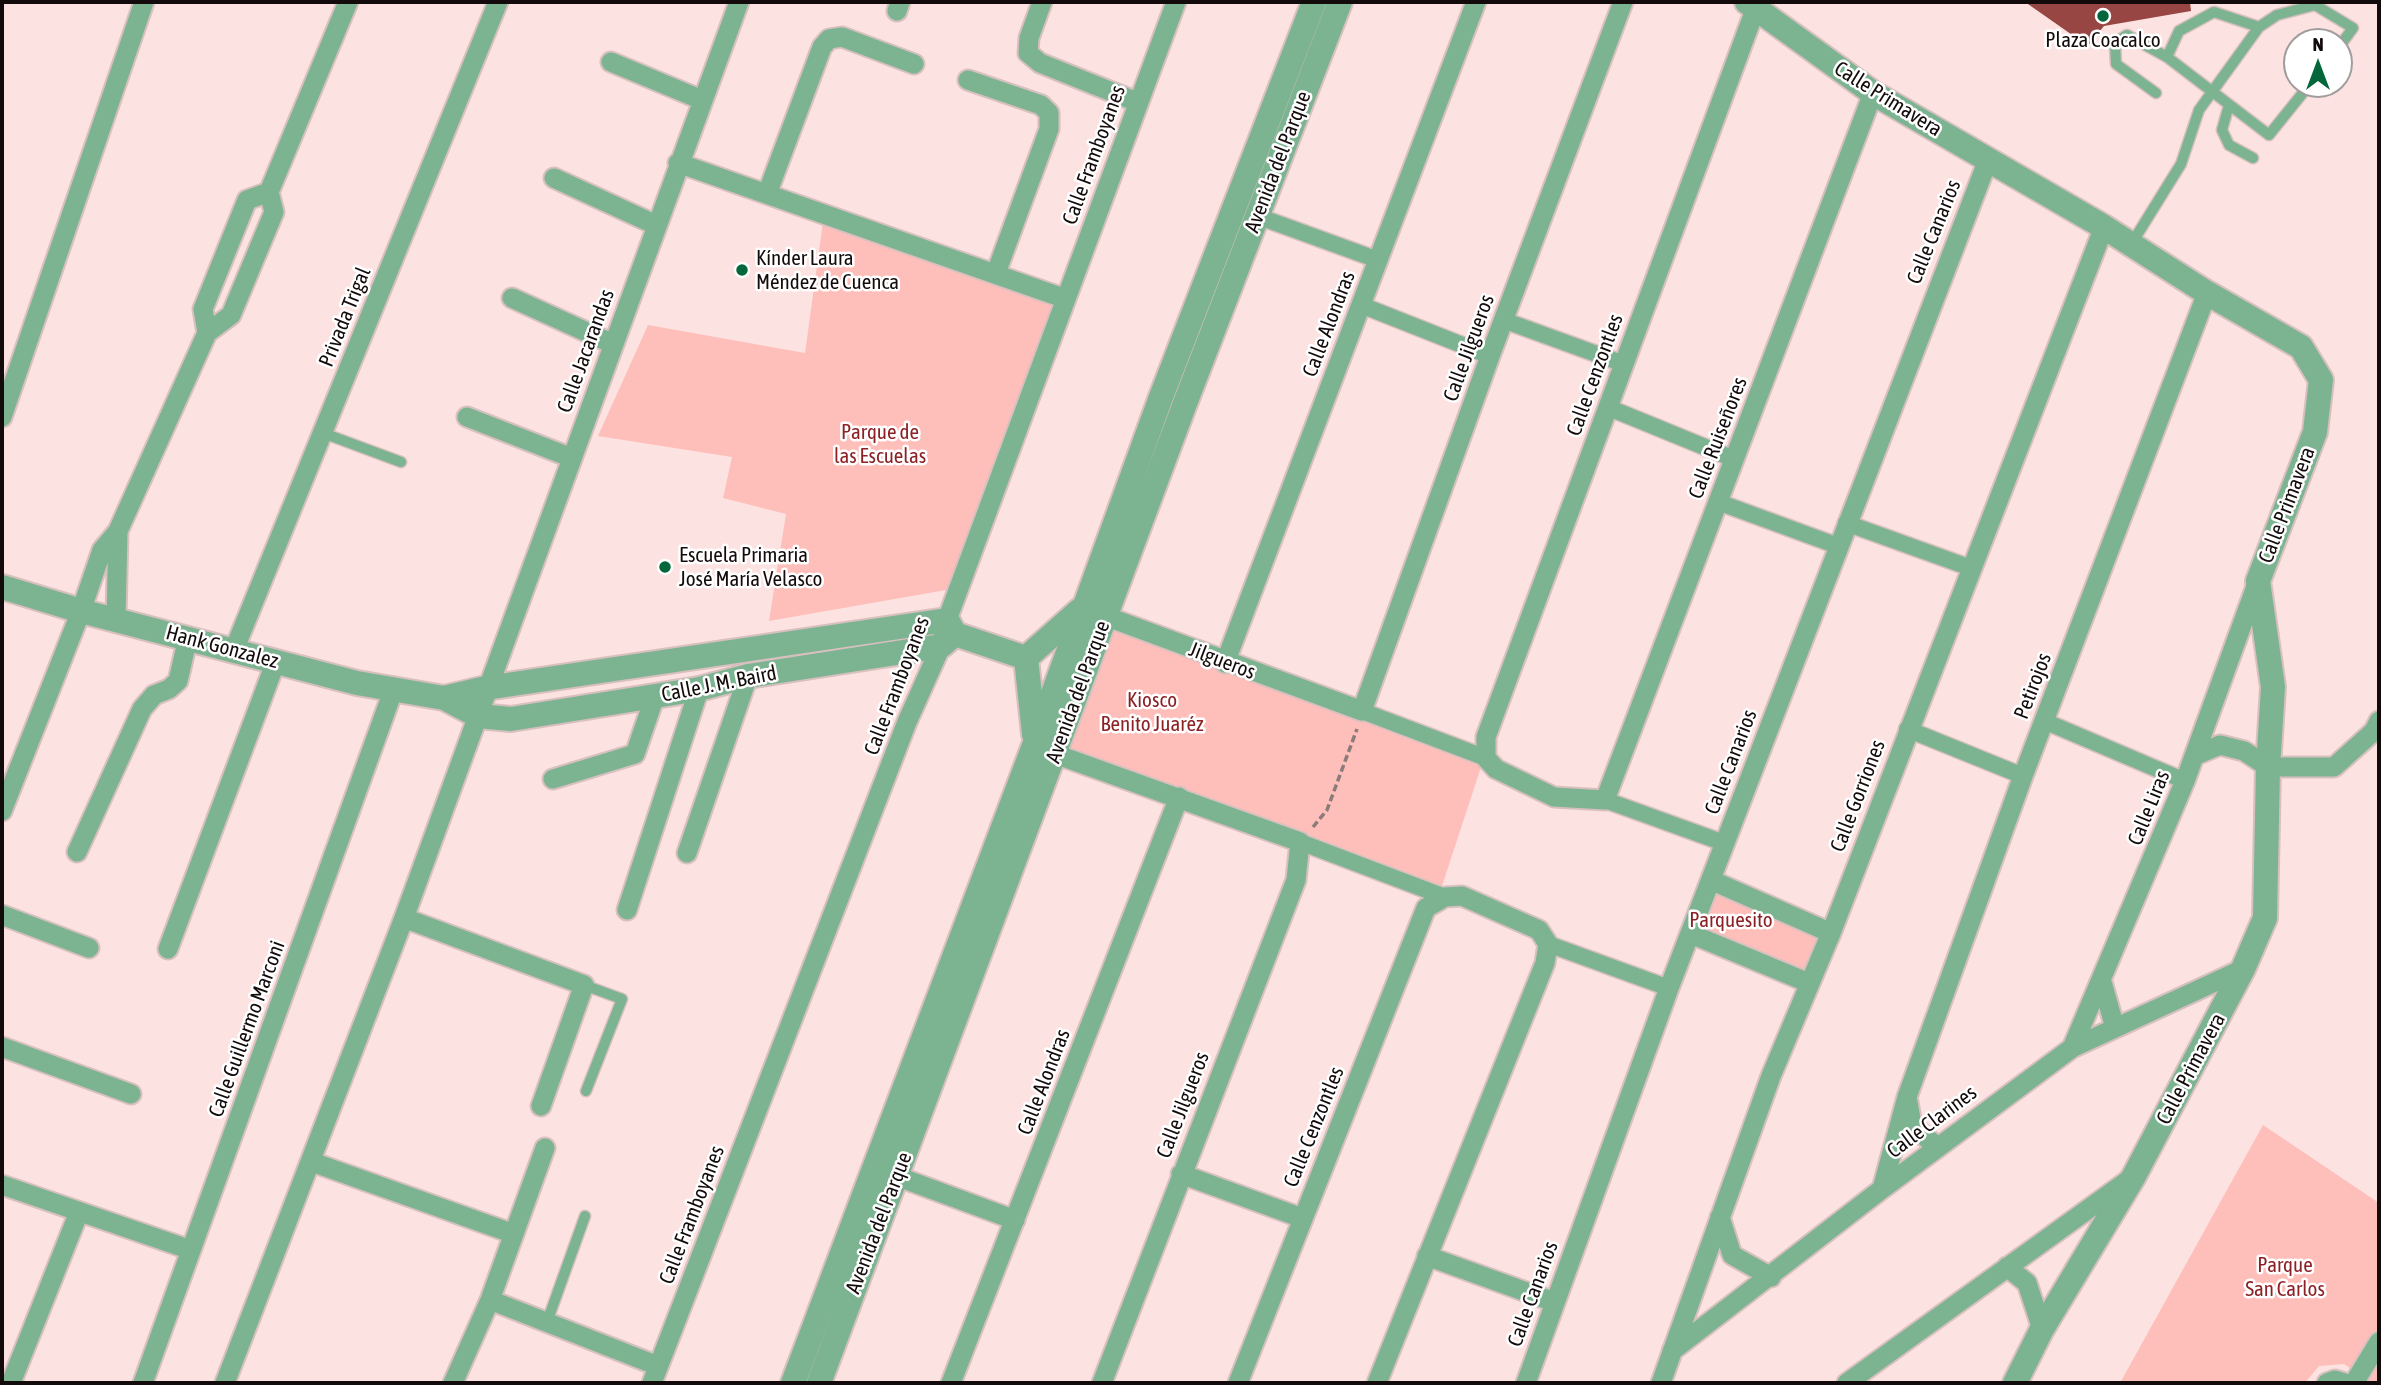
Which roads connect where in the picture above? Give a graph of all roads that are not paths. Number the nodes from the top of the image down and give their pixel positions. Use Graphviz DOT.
graph roads {
  1 [pos="144,2"];
  2 [pos="348,2"];
  3 [pos="498,2"];
  4 [pos="739,2"];
  5 [pos="1042,2"];
  6 [pos="1176,2"];
  7 [pos="1314,2"];
  8 [pos="1340,2"];
  9 [pos="1476,2"];
  10 [pos="1623,2"];
  11 [pos="1751,6"];
  12 [pos="2259,27"];
  13 [pos="2353,28"];
  14 [pos="2167,57"];
  15 [pos="611,62"];
  16 [pos="914,64"];
  17 [pos="968,80"];
  18 [pos="2212,92"];
  19 [pos="1873,93"];
  20 [pos="2156,93"];
  21 [pos="2299,98"];
  22 [pos="702,100"];
  23 [pos="1137,102"];
  24 [pos="2229,105"];
  25 [pos="2253,158"];
  26 [pos="1988,160"];
  27 [pos="678,163"];
  28 [pos="554,178"];
  29 [pos="269,192"];
  30 [pos="767,194"];
  31 [pos="1257,216"];
  32 [pos="656,225"];
  33 [pos="2104,227"];
  34 [pos="2131,245"];
  35 [pos="1378,260"];
  36 [pos="996,273"];
  37 [pos="2207,293"];
  38 [pos="512,299"];
  39 [pos="1066,299"];
  40 [pos="1361,305"];
  41 [pos="1503,320"];
  42 [pos="207,333"];
  43 [pos="613,344"];
  44 [pos="1490,356"];
  45 [pos="1624,364"];
  46 [pos="1607,407"];
  47 [pos="2,417"];
  48 [pos="467,417"];
  49 [pos="323,432"];
  50 [pos="572,458"];
  51 [pos="1734,459"];
  52 [pos="401,462"];
  53 [pos="1718,502"];
  54 [pos="1846,523"];
  55 [pos="118,531"];
  56 [pos="1838,546"];
  57 [pos="1971,568"];
  58 [pos="2258,581"];
  59 [pos="2,587"];
  60 [pos="81,611"];
  61 [pos="1094,612"];
  62 [pos="116,618"];
  63 [pos="948,633"];
  64 [pos="188,637"];
  65 [pos="234,650"];
  66 [pos="1026,658"];
  67 [pos="276,661"];
  68 [pos="1225,663"];
  69 [pos="748,677"];
  70 [pos="486,688"];
  71 [pos="699,689"];
  72 [pos="393,691"];
  73 [pos="656,696"];
  74 [pos="444,698"];
  75 [pos="1362,711"];
  76 [pos="478,716"];
  77 [pos="2044,721"];
  78 [pos="2379,722"];
  79 [pos="1907,729"];
  80 [pos="1045,749"];
  81 [pos="2194,756"];
  82 [pos="1486,758"];
  83 [pos="2267,767"];
  84 [pos="2023,776"];
  85 [pos="553,779"];
  86 [pos="2185,781"];
  87 [pos="1179,797"];
  88 [pos="1605,800"];
  89 [pos="2,811"];
  90 [pos="1300,842"];
  91 [pos="1724,843"];
  92 [pos="77,852"];
  93 [pos="687,853"];
  94 [pos="1713,881"];
  95 [pos="1445,897"];
  96 [pos="627,910"];
  97 [pos="2,915"];
  98 [pos="404,918"];
  99 [pos="1831,933"];
  100 [pos="1691,934"];
  101 [pos="1548,944"];
  102 [pos="89,948"];
  103 [pos="168,949"];
  104 [pos="2243,969"];
  105 [pos="2102,982"];
  106 [pos="1810,983"];
  107 [pos="584,985"];
  108 [pos="1669,988"];
  109 [pos="2115,1028"];
  110 [pos="2,1047"];
  111 [pos="2072,1048"];
  112 [pos="586,1091"];
  113 [pos="131,1094"];
  114 [pos="1907,1097"];
  115 [pos="541,1106"];
  116 [pos="1937,1147"];
  117 [pos="545,1148"];
  118 [pos="312,1162"];
  119 [pos="1181,1174"];
  120 [pos="896,1176"];
  121 [pos="2134,1176"];
  122 [pos="2,1185"];
  123 [pos="1882,1189"];
  124 [pos="79,1212"];
  125 [pos="585,1216"];
  126 [pos="1720,1217"];
  127 [pos="1302,1218"];
  128 [pos="1015,1220"];
  129 [pos="514,1234"];
  130 [pos="191,1250"];
  131 [pos="1427,1256"];
  132 [pos="2007,1267"];
  133 [pos="1771,1276"];
  134 [pos="490,1300"];
  135 [pos="1555,1302"];
  136 [pos="547,1322"];
  137 [pos="2042,1329"];
  138 [pos="2379,1342"];
  139 [pos="1672,1350"];
  140 [pos="655,1374"];
  141 [pos="11,1383"];
  142 [pos="143,1383"];
  143 [pos="225,1383"];
  144 [pos="453,1383"];
  145 [pos="793,1383"];
  146 [pos="819,1383"];
  147 [pos="951,1383"];
  148 [pos="1102,1383"];
  149 [pos="1238,1383"];
  150 [pos="1377,1383"];
  151 [pos="1525,1383"];
  152 [pos="1661,1383"];
  153 [pos="1847,1383"];
  154 [pos="2015,1383"];
  155 [pos="2327,1383"];
  156 [pos="2345,1383"];
  157 [pos="2354,1383"];
  1 -- 47 [label="street"];
  2 -- 29 [label="street"];
  3 -- 49 [label="street, Privada Trigal"];
  4 -- 22 [label="street, Calle Jacarandas"];
  5 -- 23 [label="street"];
  6 -- 23 [label="street, Calle Framboyanes"];
  7 -- 61 [label="street, Avenida del Parque"];
  8 -- 31 [label="street, Avenida del Parque"];
  9 -- 35 [label="street, Calle Alondras"];
  10 -- 41 [label="street, Calle Jilgueros"];
  11 -- 19 [label="street, Calle Primavera"];
  11 -- 45 [label="street, Calle Cenzontles"];
  12 -- 13 [label="lane"];
  12 -- 14 [label="lane"];
  12 -- 18 [label="lane"];
  14 -- 18 [label="lane"];
  14 -- 20 [label="lane"];
  15 -- 22 [label="street"];
  16 -- 30 [label="street"];
  17 -- 36 [label="street"];
  18 -- 24 [label="lane"];
  18 -- 34 [label="lane"];
  19 -- 26 [label="street, Calle Primavera"];
  19 -- 51 [label="street, Calle Ruiseñores"];
  21 -- 24 [label="lane"];
  22 -- 27 [label="street, Calle Jacarandas"];
  23 -- 39 [label="street, Calle Framboyanes"];
  24 -- 25 [label="lane"];
  26 -- 33 [label="street, Calle Primavera"];
  26 -- 54 [label="street, Calle Canarios"];
  27 -- 30 [label="street"];
  27 -- 32 [label="street, Calle Jacarandas"];
  28 -- 32 [label="street"];
  29 -- 42 [label="street"];
  29 -- 42 [label="street"];
  30 -- 36 [label="street"];
  31 -- 35 [label="street"];
  31 -- 61 [label="street, Avenida del Parque"];
  32 -- 43 [label="street, Calle Jacarandas"];
  33 -- 34 [label="street, Calle Primavera"];
  33 -- 57 [label="street, Calle Gorriones"];
  34 -- 37 [label="street, Calle Primavera"];
  35 -- 40 [label="street, Calle Alondras"];
  36 -- 39 [label="street"];
  37 -- 58 [label="street, Calle Primavera"];
  37 -- 77 [label="street, Petirojos"];
  38 -- 43 [label="street"];
  39 -- 63 [label="street, Calle Framboyanes"];
  40 -- 44 [label="street"];
  40 -- 68 [label="street, Calle Alondras"];
  41 -- 44 [label="street, Calle Jilgueros"];
  41 -- 45 [label="street"];
  42 -- 55 [label="street"];
  43 -- 50 [label="street, Calle Jacarandas"];
  44 -- 75 [label="street, Calle Jilgueros"];
  45 -- 46 [label="street, Calle Cenzontles"];
  46 -- 51 [label="street"];
  46 -- 82 [label="street, Calle Cenzontles"];
  48 -- 50 [label="street"];
  49 -- 52 [label="lane"];
  49 -- 65 [label="street, Privada Trigal"];
  50 -- 70 [label="street, Calle Jacarandas"];
  51 -- 53 [label="street, Calle Ruiseñores"];
  53 -- 56 [label="street"];
  53 -- 88 [label="street, Calle Ruiseñores"];
  54 -- 56 [label="street, Calle Canarios"];
  54 -- 57 [label="street"];
  55 -- 60 [label="street"];
  55 -- 62 [label="street"];
  56 -- 91 [label="street, Calle Canarios"];
  57 -- 79 [label="street, Calle Gorriones"];
  58 -- 81 [label="street, Calle Liras"];
  58 -- 83 [label="street, Calle Primavera"];
  59 -- 60 [label="street, Hank Gonzalez"];
  60 -- 62 [label="street, Hank Gonzalez"];
  60 -- 89 [label="street"];
  61 -- 66 [label="street"];
  61 -- 68 [label="street, Jilgueros"];
  61 -- 80 [label="street, Avenida del Parque"];
  62 -- 64 [label="street, Hank Gonzalez"];
  63 -- 66 [label="street, Calle J. M. Baird"];
  63 -- 69 [label="street, Calle J. M. Baird"];
  63 -- 70 [label="street, Calle J. M. Baird"];
  63 -- 140 [label="street, Calle Framboyanes"];
  64 -- 65 [label="street, Hank Gonzalez"];
  64 -- 92 [label="street"];
  65 -- 67 [label="street, Hank Gonzalez"];
  66 -- 80 [label="street"];
  67 -- 72 [label="street, Hank Gonzalez"];
  67 -- 103 [label="street"];
  68 -- 75 [label="street, Jilgueros"];
  69 -- 71 [label="street, Calle J. M. Baird"];
  69 -- 93 [label="street"];
  70 -- 74 [label="street, Hank Gonzalez"];
  70 -- 76 [label="street, Calle Jacarandas"];
  71 -- 73 [label="street, Calle J. M. Baird"];
  71 -- 96 [label="street"];
  72 -- 74 [label="street, Hank Gonzalez"];
  72 -- 130 [label="street, Calle Guillermo Marconi"];
  73 -- 76 [label="street, Calle J. M. Baird"];
  73 -- 85 [label="street"];
  74 -- 76 [label="street, Hank Gonzalez"];
  75 -- 82 [label="street"];
  76 -- 98 [label="street"];
  77 -- 84 [label="street, Petirojos"];
  77 -- 86 [label="street"];
  78 -- 83 [label="street"];
  79 -- 84 [label="street"];
  79 -- 99 [label="street, Calle Gorriones"];
  80 -- 87 [label="street"];
  80 -- 120 [label="street, Avenida del Parque"];
  80 -- 145 [label="street, Avenida del Parque"];
  81 -- 83 [label="street"];
  81 -- 86 [label="street, Calle Liras"];
  82 -- 88 [label="street"];
  83 -- 104 [label="street, Calle Primavera"];
  84 -- 114 [label="street, Petirojos"];
  86 -- 105 [label="street, Calle Liras"];
  87 -- 90 [label="street"];
  87 -- 128 [label="street, Calle Alondras"];
  88 -- 91 [label="street"];
  90 -- 95 [label="street"];
  90 -- 119 [label="street, Calle Jilgueros"];
  91 -- 94 [label="street, Calle Canarios"];
  94 -- 99 [label="street"];
  94 -- 100 [label="street, Calle Canarios"];
  95 -- 101 [label="street"];
  95 -- 127 [label="street, Calle Cenzontles"];
  97 -- 102 [label="street"];
  98 -- 107 [label="street"];
  98 -- 118 [label="street"];
  99 -- 106 [label="street, Calle Gorriones"];
  100 -- 106 [label="street"];
  100 -- 108 [label="street, Calle Canarios"];
  101 -- 108 [label="street"];
  101 -- 131 [label="street"];
  104 -- 109 [label="street, Calle Clarines"];
  104 -- 121 [label="street, Calle Primavera"];
  105 -- 109 [label="street"];
  105 -- 111 [label="street, Calle Liras"];
  106 -- 126 [label="street, Calle Gorriones"];
  107 -- 112 [label="lane"];
  107 -- 115 [label="street"];
  108 -- 135 [label="street, Calle Canarios"];
  109 -- 111 [label="street, Calle Clarines"];
  110 -- 113 [label="street"];
  111 -- 116 [label="street, Calle Clarines"];
  114 -- 116 [label="street"];
  114 -- 123 [label="street, Petirojos"];
  116 -- 123 [label="street, Calle Clarines"];
  117 -- 129 [label="street"];
  118 -- 129 [label="street"];
  118 -- 143 [label="street"];
  119 -- 127 [label="street"];
  119 -- 148 [label="street, Calle Jilgueros"];
  120 -- 128 [label="street"];
  120 -- 146 [label="street, Avenida del Parque"];
  121 -- 132 [label="street"];
  121 -- 137 [label="street, Calle Primavera"];
  122 -- 124 [label="street"];
  123 -- 133 [label="street, Calle Clarines"];
  124 -- 130 [label="street"];
  124 -- 141 [label="street"];
  125 -- 136 [label="lane"];
  126 -- 133 [label="street"];
  126 -- 139 [label="street, Calle Gorriones"];
  127 -- 149 [label="street, Calle Cenzontles"];
  128 -- 147 [label="street, Calle Alondras"];
  129 -- 134 [label="street"];
  130 -- 142 [label="street, Calle Guillermo Marconi"];
  131 -- 135 [label="street"];
  131 -- 150 [label="street"];
  132 -- 137 [label="street"];
  132 -- 153 [label="street"];
  133 -- 139 [label="street, Calle Clarines"];
  134 -- 136 [label="street"];
  134 -- 144 [label="street"];
  135 -- 151 [label="street, Calle Canarios"];
  136 -- 140 [label="street"];
  137 -- 154 [label="street, Calle Primavera"];
  138 -- 157 [label="street"];
  139 -- 152 [label="street, Calle Gorriones"];
  155 -- 156 [label="street"];
}
